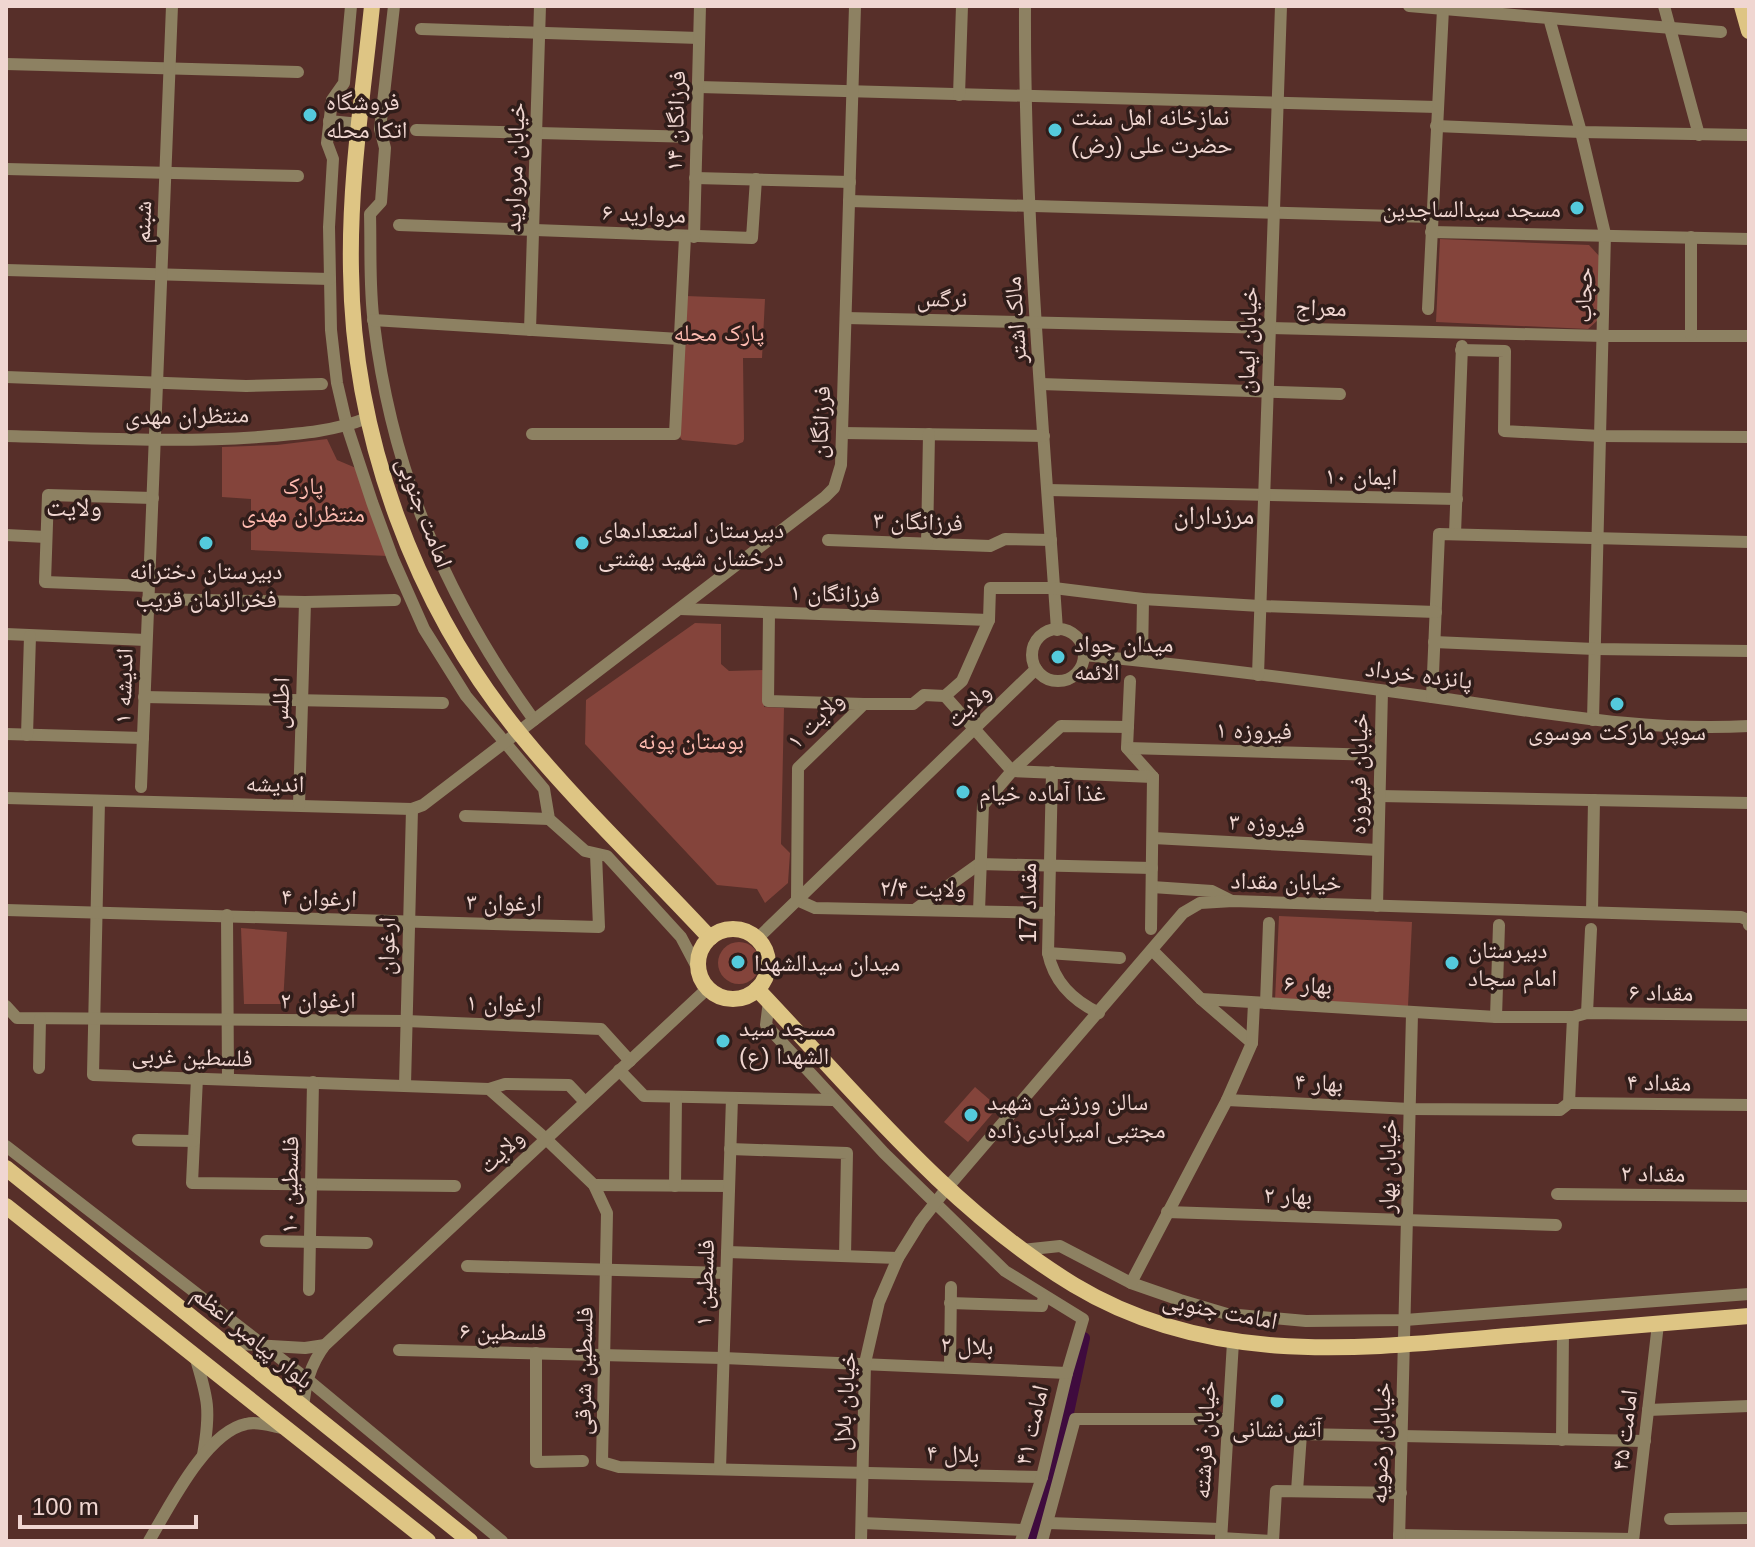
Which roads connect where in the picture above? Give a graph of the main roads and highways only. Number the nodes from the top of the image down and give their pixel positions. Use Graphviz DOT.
graph roads {
  1 [pos="372,6"];
  2 [pos="1742,6"];
  3 [pos="1749,31"];
  4 [pos="710,938"];
  5 [pos="763,995"];
  6 [pos="6,1168"];
  7 [pos="6,1206"];
  8 [pos="1749,1316"];
  9 [pos="428,1541"];
  10 [pos="470,1541"];
  1 -- 4 [label="main road, امامت جنوبی"];
  2 -- 3 [label="main road"];
  4 -- 5 [label="main road"];
  4 -- 5 [label="main road"];
  5 -- 8 [label="main road, امامت جنوبی"];
  6 -- 10 [label="main road, بلوار پیامبر اعظم"];
  7 -- 9 [label="main road, بلوار پیامبر اعظم"];
}
